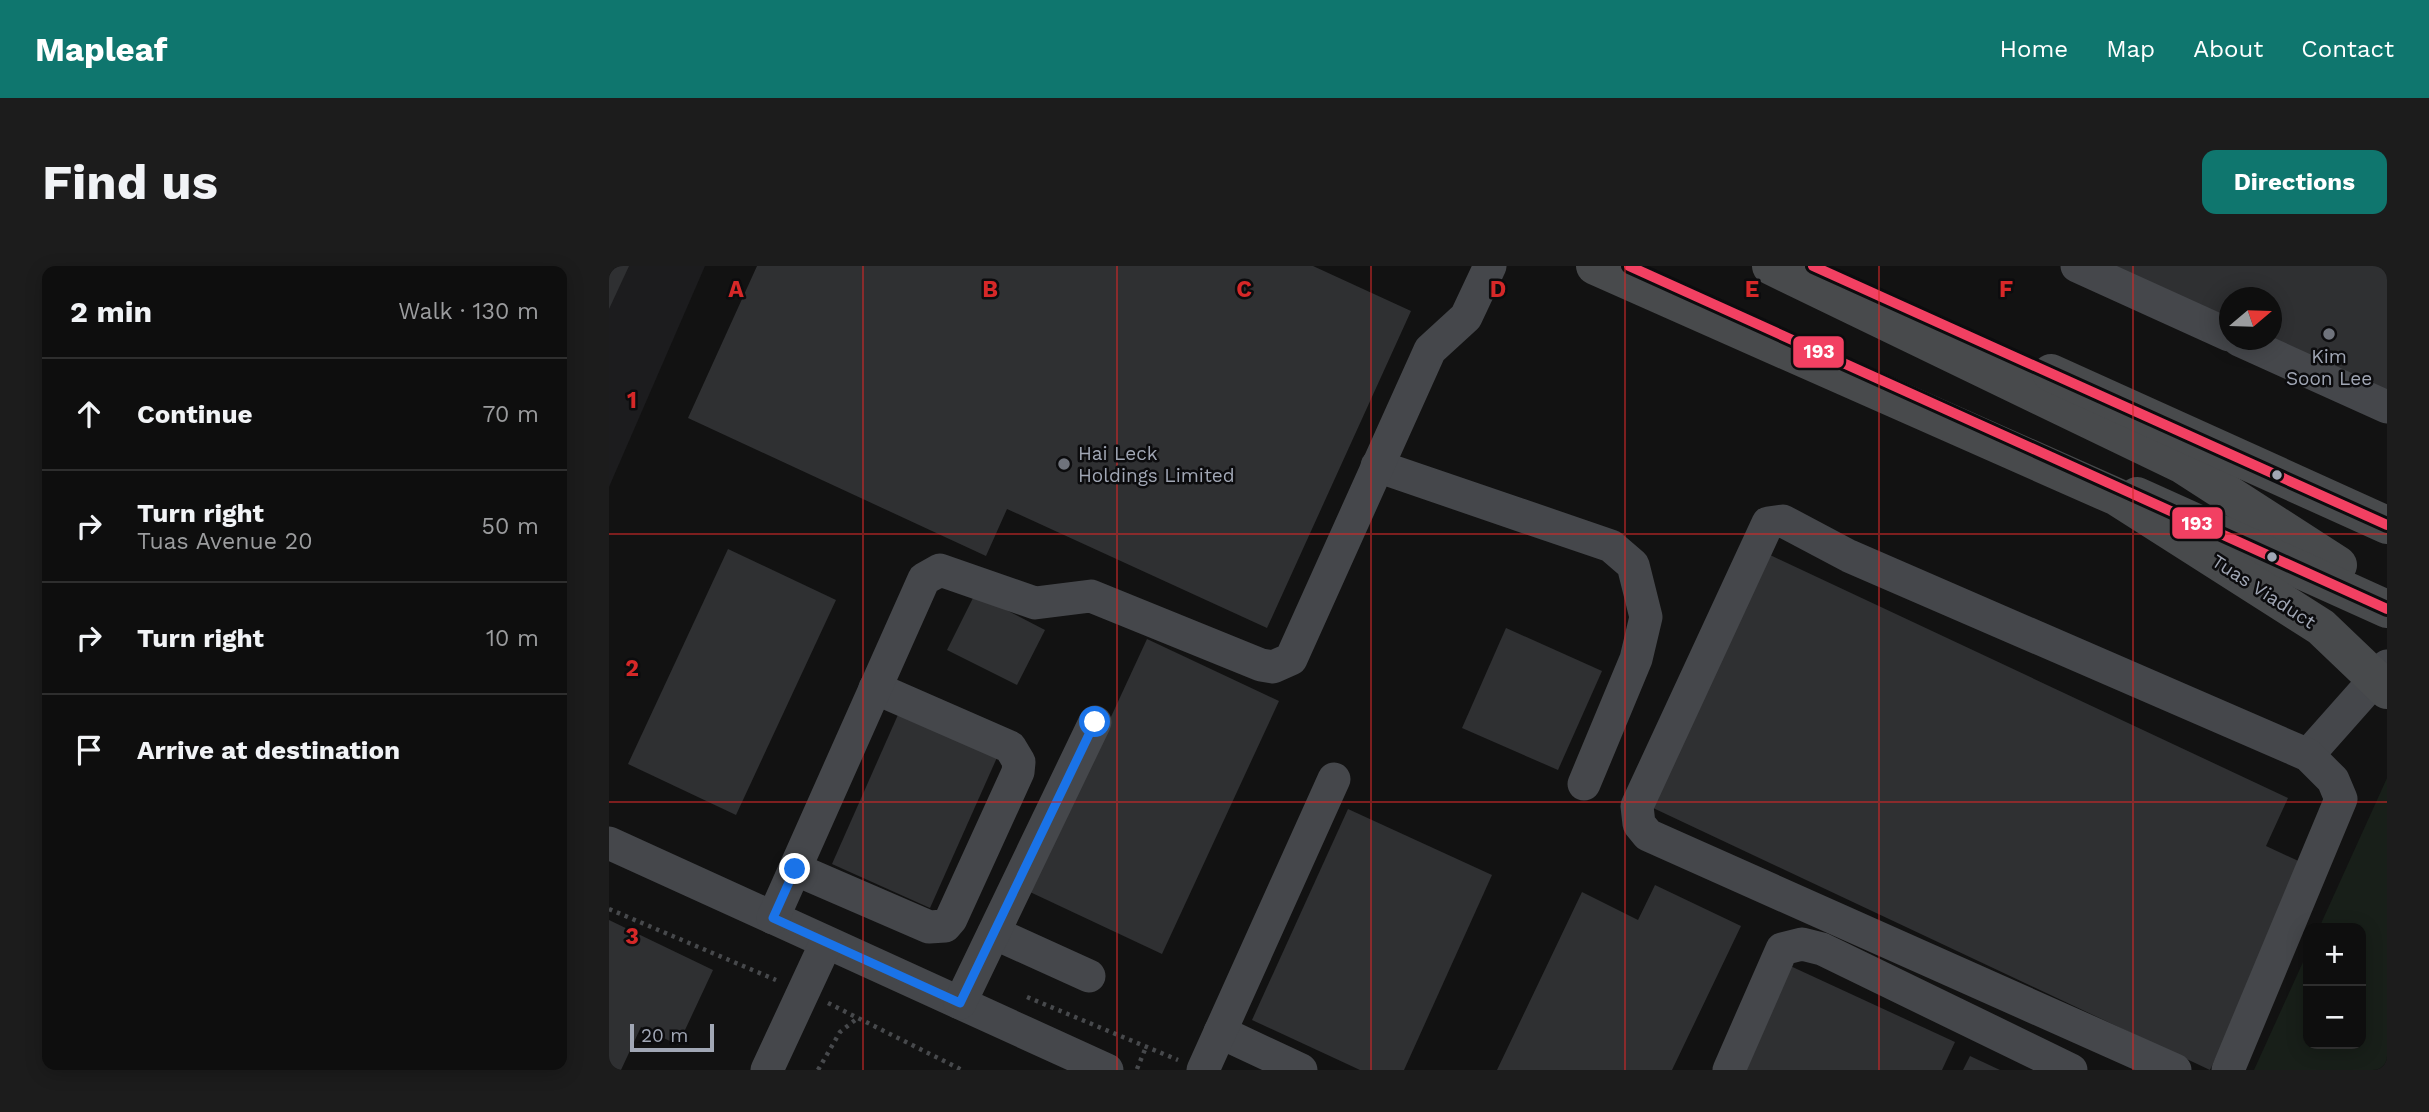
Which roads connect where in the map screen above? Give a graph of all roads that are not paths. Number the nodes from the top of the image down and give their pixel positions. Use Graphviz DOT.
graph roads {
  1 [pos="1490,266"];
  2 [pos="1595,266"];
  3 [pos="1629,266"];
  4 [pos="1771,266"];
  5 [pos="1813,266"];
  6 [pos="2077,266"];
  7 [pos="2219,330"];
  8 [pos="2261,350"];
  9 [pos="2387,407"];
  10 [pos="1377,466"];
  11 [pos="2387,524"];
  12 [pos="2387,597"];
  13 [pos="2387,609"];
  14 [pos="2387,666"];
  15 [pos="875,688"];
  16 [pos="2387,690"];
  17 [pos="1095,722"];
  18 [pos="2308,755"];
  19 [pos="1334,779"];
  20 [pos="1584,784"];
  21 [pos="609,843"];
  22 [pos="795,869"];
  23 [pos="773,918"];
  24 [pos="994,933"];
  25 [pos="827,943"];
  26 [pos="1089,976"];
  27 [pos="960,1003"];
  28 [pos="1220,1032"];
  29 [pos="1097,1068"];
  30 [pos="767,1070"];
  31 [pos="1203,1070"];
  32 [pos="1301,1070"];
  33 [pos="1729,1070"];
  34 [pos="2071,1070"];
  35 [pos="2175,1070"];
  36 [pos="2228,1070"];
  1 -- 10 [label="street"];
  2 -- 16 [label="main road, Tuas Viaduct, bridge"];
  3 -- 13 [label="main road"];
  4 -- 12 [label="main road"];
  5 -- 11 [label="main road"];
  6 -- 7 [label="street"];
  8 -- 9 [label="street"];
  10 -- 15 [label="street"];
  10 -- 20 [label="street"];
  14 -- 18 [label="street"];
  15 -- 22 [label="street"];
  15 -- 22 [label="street"];
  17 -- 24 [label="street"];
  18 -- 35 [label="street"];
  18 -- 36 [label="street"];
  19 -- 28 [label="street"];
  21 -- 23 [label="street"];
  22 -- 23 [label="street"];
  23 -- 25 [label="street"];
  24 -- 26 [label="street"];
  24 -- 27 [label="street"];
  25 -- 27 [label="street"];
  25 -- 30 [label="street"];
  27 -- 29 [label="street"];
  28 -- 31 [label="street"];
  28 -- 32 [label="street"];
  33 -- 34 [label="street"];
}
